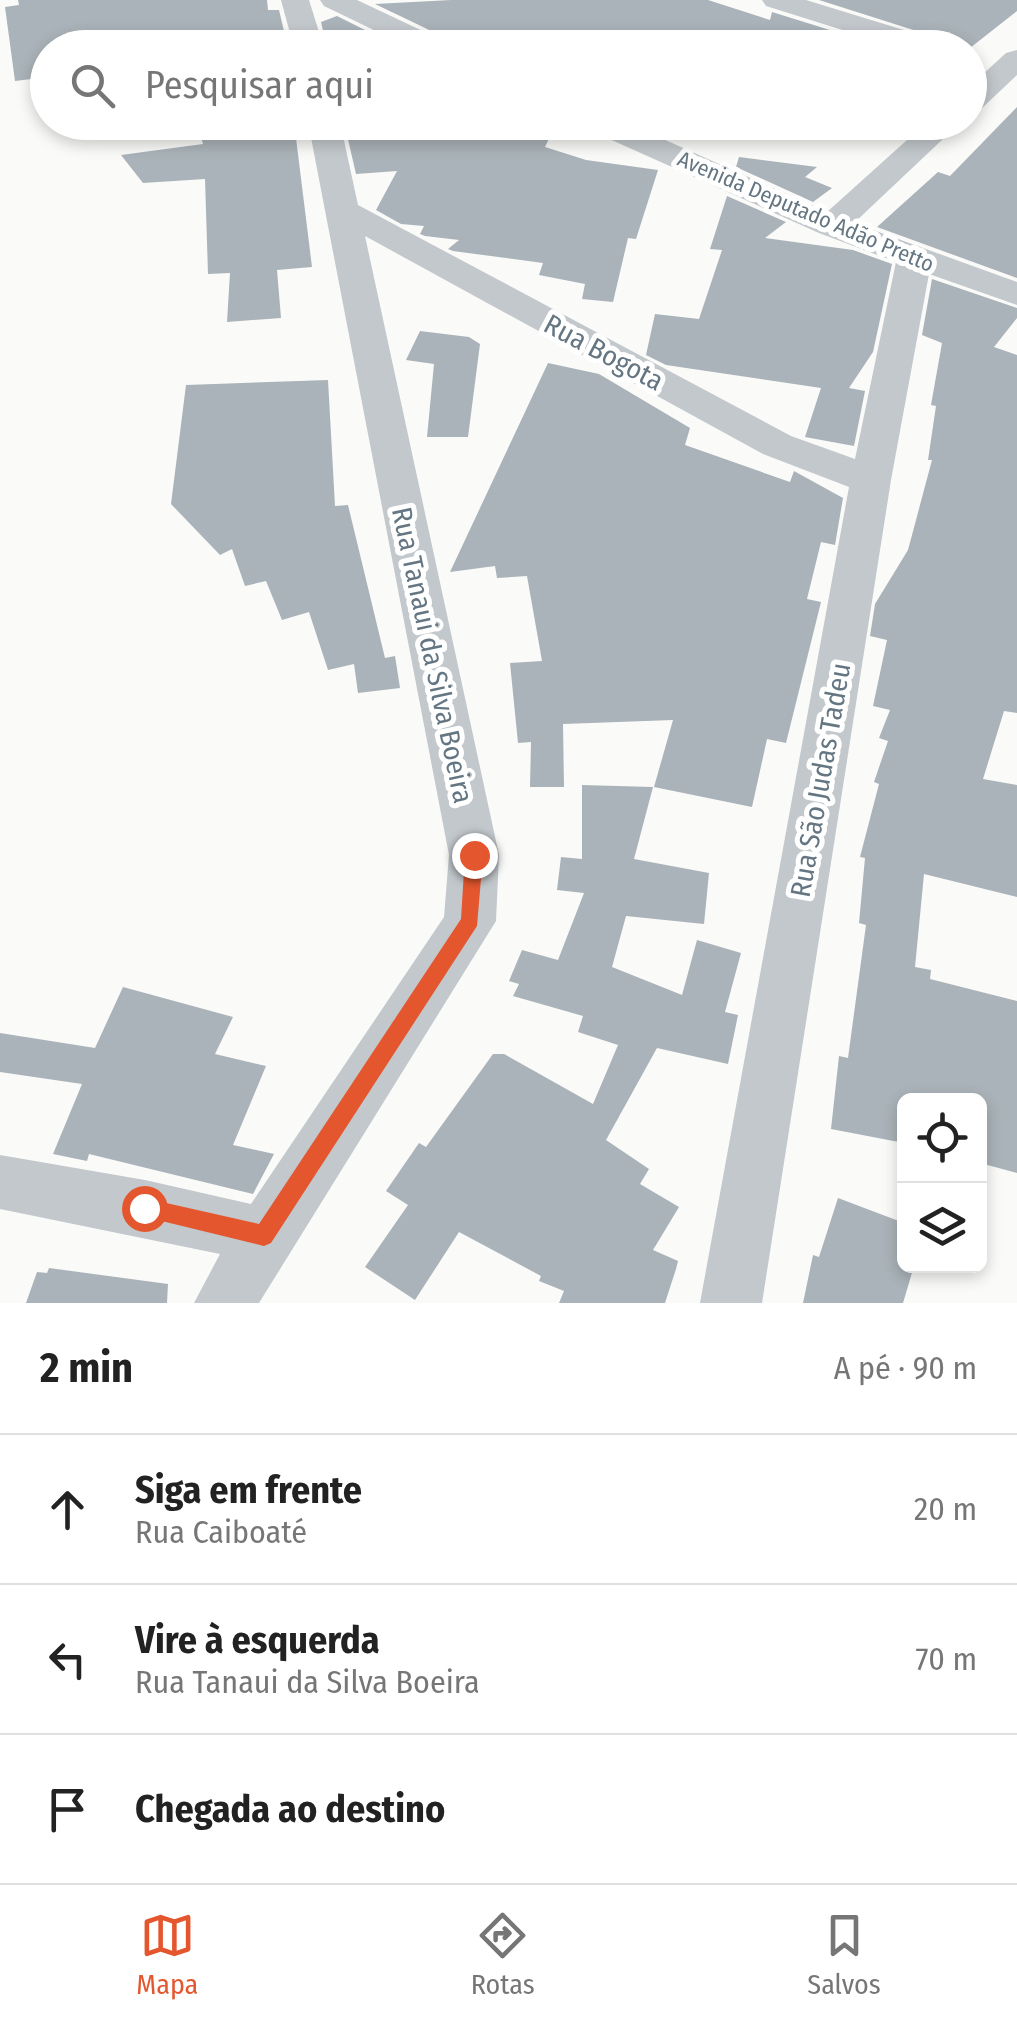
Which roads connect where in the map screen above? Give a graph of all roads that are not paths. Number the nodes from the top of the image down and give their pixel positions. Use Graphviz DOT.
graph roads {
  1 [pos="295,0"];
  2 [pos="334,0"];
  3 [pos="776,0"];
  4 [pos="303,30"];
  5 [pos="398,30"];
  6 [pos="874,30"];
  7 [pos="1011,65"];
  8 [pos="987,87"];
  9 [pos="328,140"];
  10 [pos="638,140"];
  11 [pos="926,140"];
  12 [pos="342,210"];
  13 [pos="830,226"];
  14 [pos="914,258"];
  15 [pos="1017,294"];
  16 [pos="872,480"];
  17 [pos="0,1182"];
  18 [pos="264,1236"];
  19 [pos="225,1303"];
  20 [pos="731,1303"];
  1 -- 4 [label="street"];
  2 -- 5 [label="street"];
  3 -- 6 [label="street"];
  7 -- 8 [label="street"];
  9 -- 12 [label="street, Rua Tanaui da Silva Boeira"];
  10 -- 13 [label="street, Avenida Deputado Adão Pretto"];
  11 -- 13 [label="street"];
  12 -- 16 [label="street, Rua Bogota"];
  12 -- 18 [label="street, Rua Tanaui da Silva Boeira"];
  13 -- 14 [label="street, Avenida Deputado Adão Pretto"];
  14 -- 15 [label="street, Avenida Deputado Adão Pretto"];
  14 -- 16 [label="street, Rua São Judas Tadeu"];
  16 -- 20 [label="street, Rua São Judas Tadeu"];
  17 -- 18 [label="street"];
  18 -- 19 [label="street, Rua Tanaui da Silva Boeira"];
}
